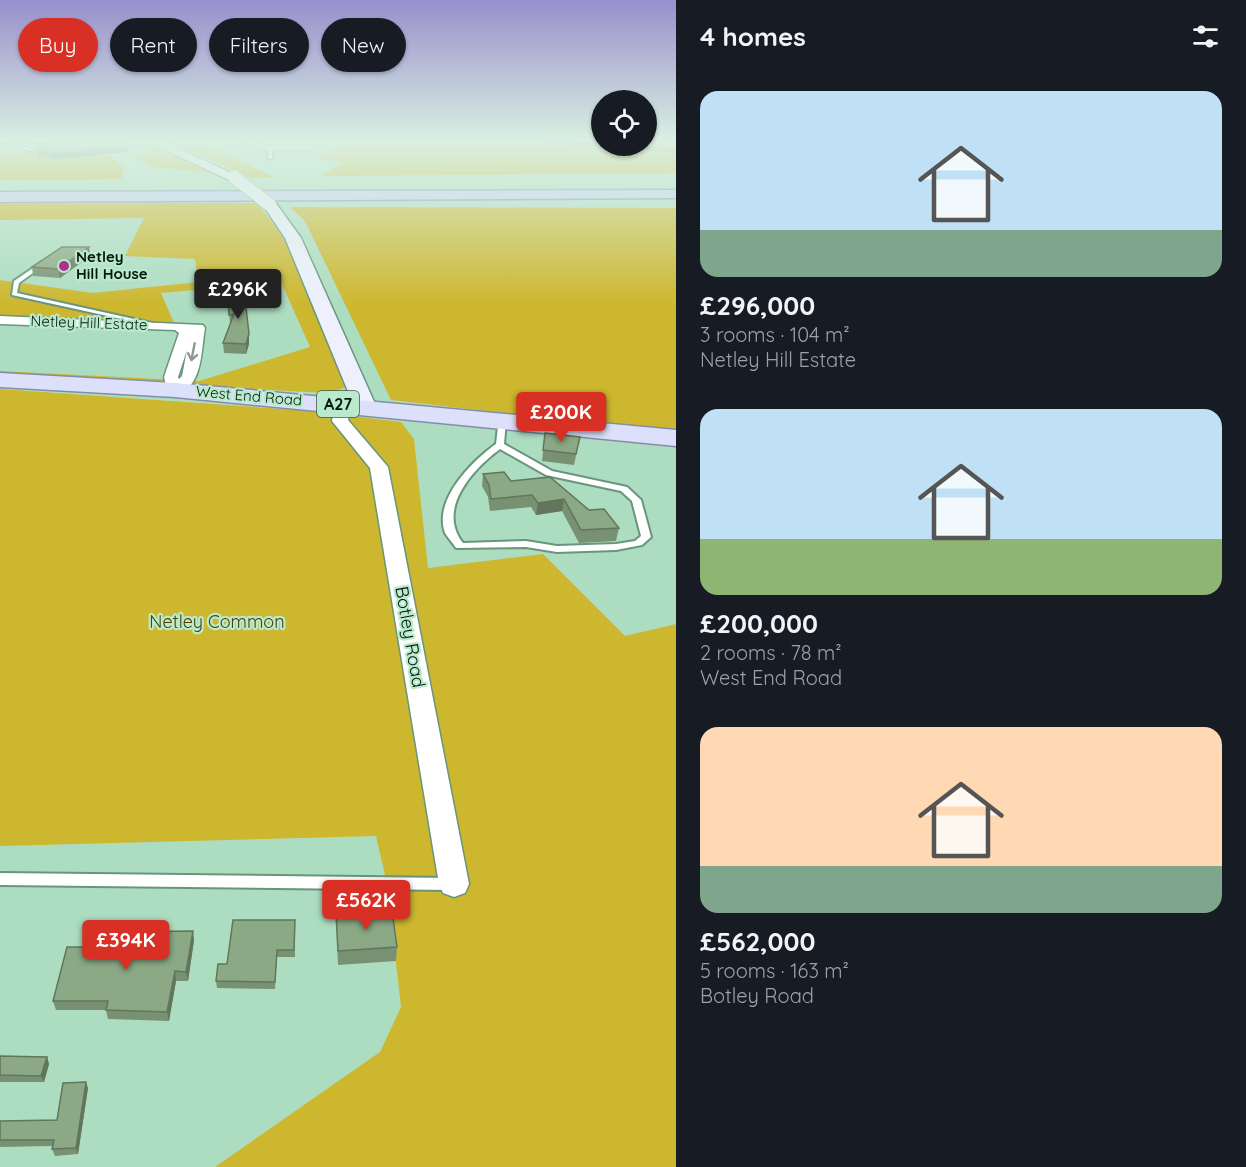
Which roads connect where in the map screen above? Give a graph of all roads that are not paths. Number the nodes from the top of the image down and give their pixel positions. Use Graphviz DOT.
graph roads {
  1 [pos="257,195"];
  2 [pos="258,195"];
  3 [pos="102,196"];
  4 [pos="0,197"];
  5 [pos="676,203"];
  6 [pos="50,259"];
  7 [pos="0,320"];
  8 [pos="161,326"];
  9 [pos="0,380"];
  10 [pos="175,390"];
  11 [pos="354,405"];
  12 [pos="502,420"];
  13 [pos="676,438"];
  14 [pos="500,445"];
  15 [pos="0,879"];
  16 [pos="454,884"];
  1 -- 3 [label="highway"];
  2 -- 11 [label="main road, bridge"];
  3 -- 4 [label="highway"];
  3 -- 5 [label="highway"];
  6 -- 8 [label="lane"];
  7 -- 8 [label="street, Netley Hill Estate"];
  8 -- 10 [label="street, Netley Hill Estate"];
  9 -- 10 [label="main road, West End Road / A27"];
  10 -- 11 [label="main road, West End Road / A27"];
  11 -- 12 [label="main road, West End Road / A27"];
  11 -- 16 [label="street, Botley Road"];
  12 -- 13 [label="main road, West End Road / A27"];
  12 -- 14 [label="lane"];
  14 -- 14 [label="lane"];
  15 -- 16 [label="lane"];
}
